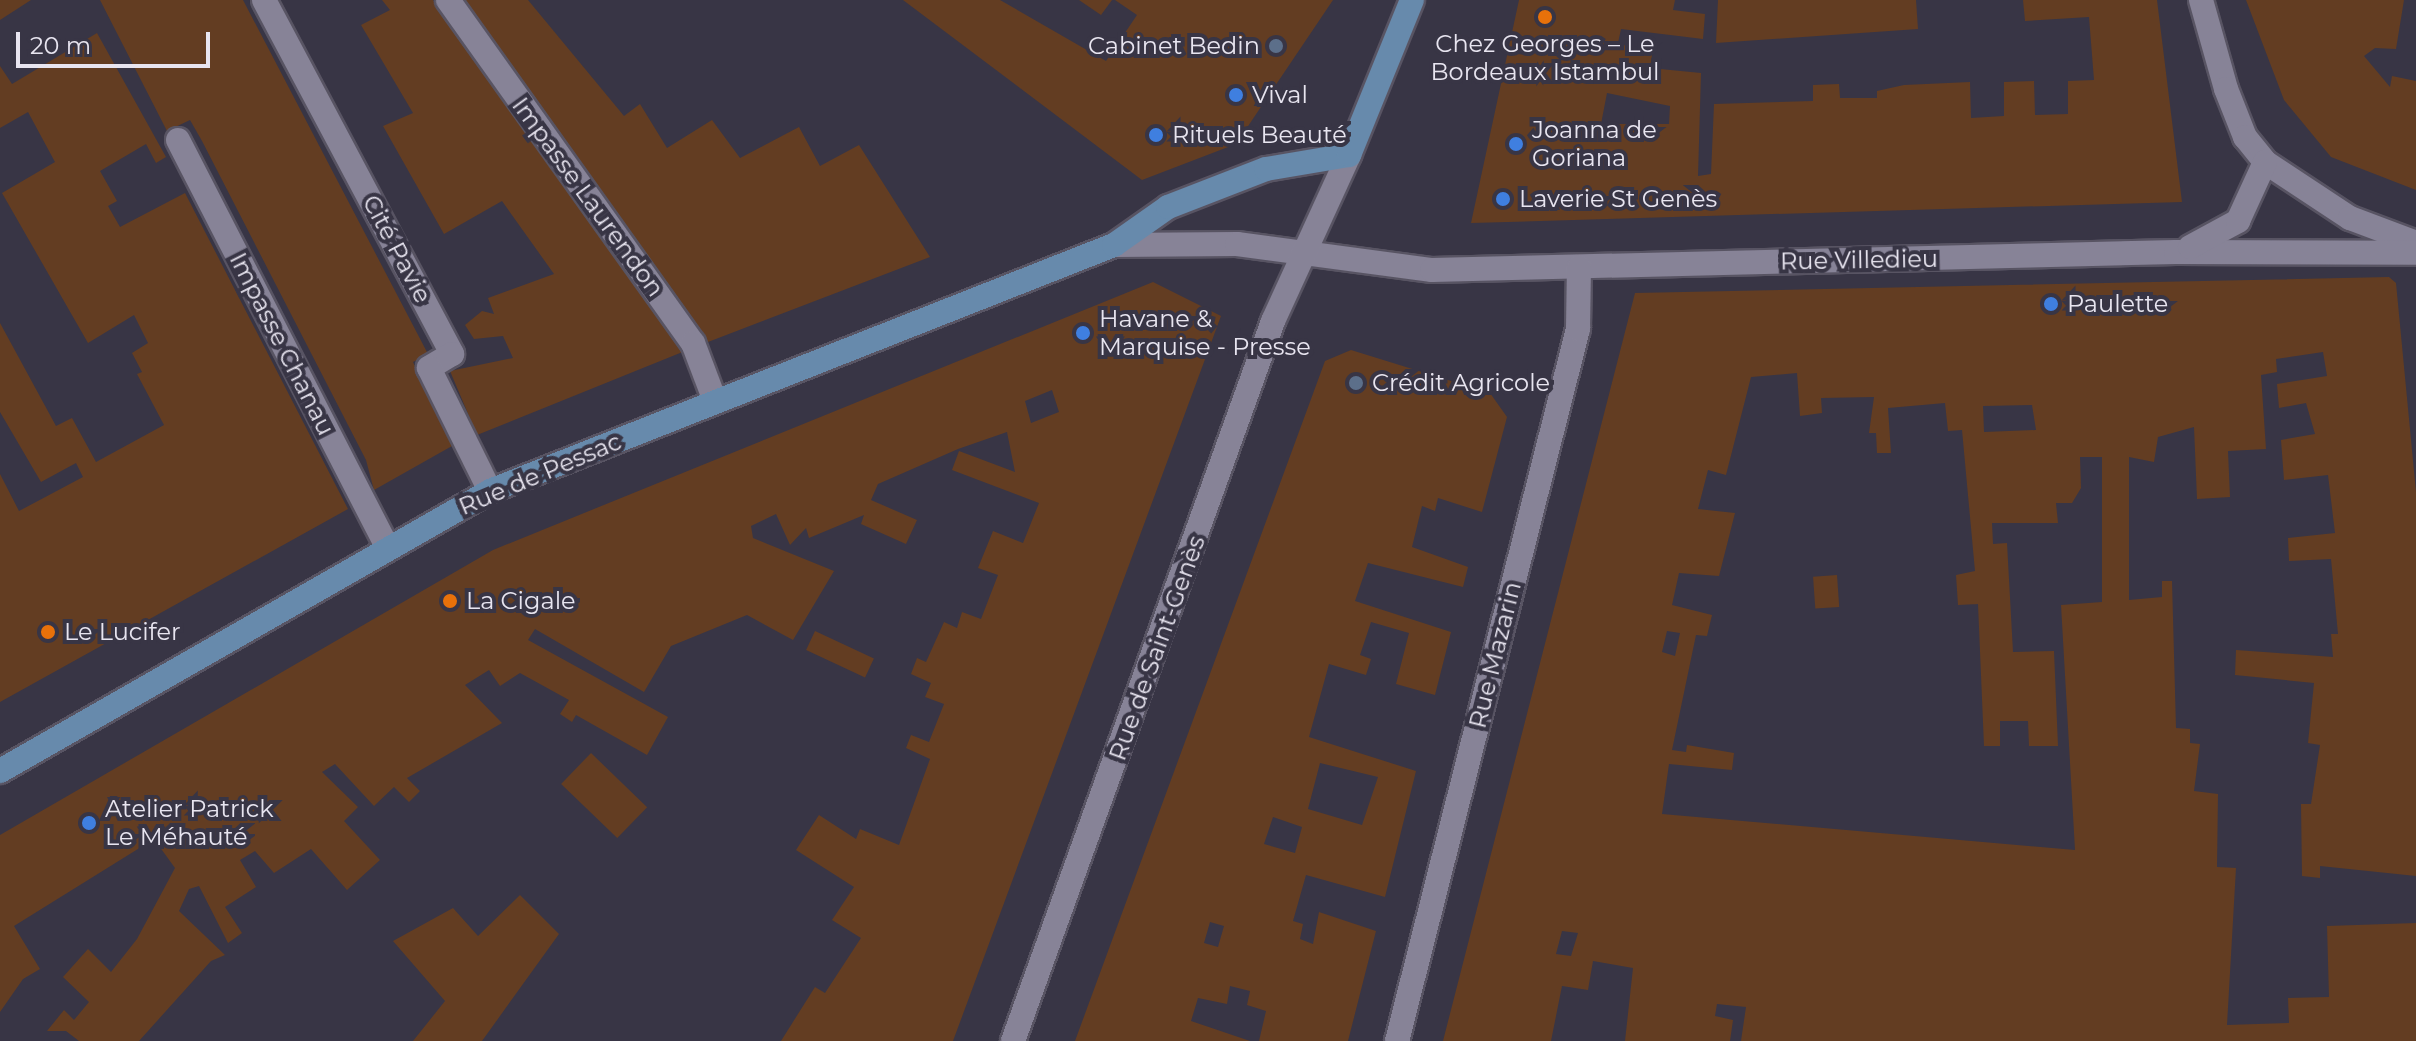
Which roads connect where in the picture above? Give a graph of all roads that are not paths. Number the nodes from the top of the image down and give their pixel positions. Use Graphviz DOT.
graph roads {
  1 [pos="264,0"];
  2 [pos="448,0"];
  3 [pos="1412,0"];
  4 [pos="2201,0"];
  5 [pos="178,140"];
  6 [pos="1349,155"];
  7 [pos="2265,162"];
  8 [pos="2416,243"];
  9 [pos="1114,245"];
  10 [pos="2176,252"];
  11 [pos="2416,253"];
  12 [pos="1302,257"];
  13 [pos="1579,267"];
  14 [pos="715,401"];
  15 [pos="490,491"];
  16 [pos="387,547"];
  17 [pos="0,771"];
  18 [pos="1013,1041"];
  19 [pos="1397,1041"];
  1 -- 15 [label="street, Cité Pavie"];
  2 -- 14 [label="street, Impasse Laurendon"];
  3 -- 6 [label="main road"];
  4 -- 7 [label="street"];
  5 -- 16 [label="street, Impasse Chanau"];
  6 -- 9 [label="main road, Rue de Pessac"];
  6 -- 12 [label="street, Rue de Saint-Genès"];
  7 -- 8 [label="street"];
  7 -- 10 [label="street"];
  9 -- 12 [label="street, Rue de Pessac"];
  9 -- 14 [label="main road, Rue de Pessac"];
  10 -- 11 [label="street, Rue Villedieu"];
  10 -- 13 [label="street, Rue Villedieu"];
  12 -- 13 [label="street, Rue Villedieu"];
  12 -- 18 [label="street, Rue de Saint-Genès"];
  13 -- 19 [label="street, Rue Mazarin"];
  14 -- 15 [label="main road, Rue de Pessac"];
  15 -- 16 [label="main road, Rue de Pessac"];
  16 -- 17 [label="main road, Rue de Pessac"];
}
